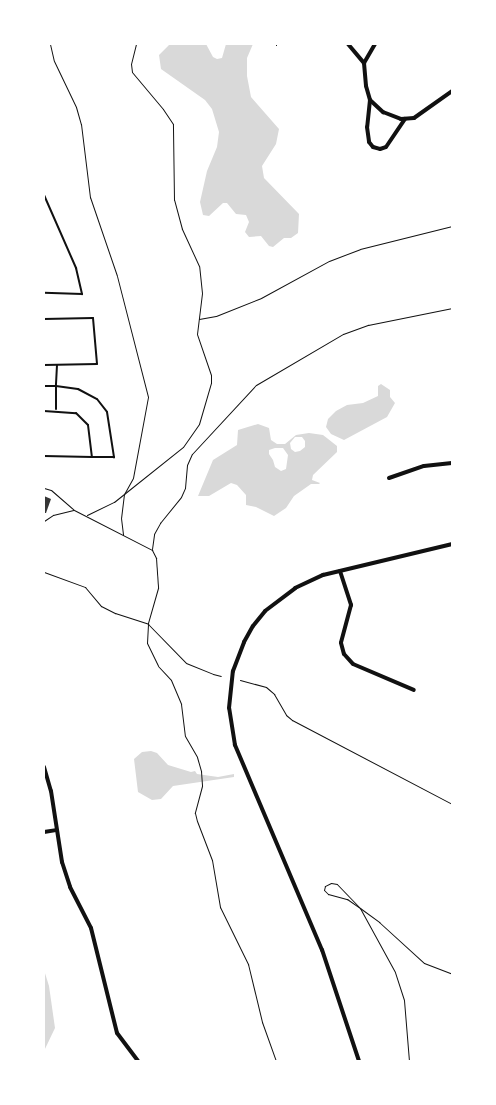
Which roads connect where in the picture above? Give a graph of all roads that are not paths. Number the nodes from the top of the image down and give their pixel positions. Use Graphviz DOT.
graph roads {
  1 [pos="348,44"];
  2 [pos="375,44"];
  3 [pos="364,63"];
  4 [pos="452,92"];
  5 [pos="370,100"];
  6 [pos="405,119"];
  7 [pos="44,195"];
  8 [pos="44,293"];
  9 [pos="44,322"];
  10 [pos="44,365"];
  11 [pos="57,365"];
  12 [pos="44,386"];
  13 [pos="56,386"];
  14 [pos="56,410"];
  15 [pos="44,411"];
  16 [pos="44,456"];
  17 [pos="92,457"];
  18 [pos="452,463"];
  19 [pos="390,478"];
  20 [pos="452,544"];
  21 [pos="340,571"];
  22 [pos="414,690"];
  23 [pos="44,767"];
  24 [pos="56,830"];
  25 [pos="44,832"];
  26 [pos="138,1061"];
  27 [pos="359,1061"];
  1 -- 3 [label="street"];
  2 -- 3 [label="street"];
  3 -- 5 [label="street"];
  4 -- 6 [label="street"];
  5 -- 6 [label="street"];
  5 -- 6 [label="street"];
  7 -- 8 [label="lane"];
  9 -- 11 [label="lane"];
  10 -- 11 [label="lane"];
  11 -- 13 [label="lane"];
  12 -- 13 [label="lane"];
  13 -- 14 [label="lane"];
  13 -- 17 [label="lane"];
  14 -- 15 [label="lane"];
  14 -- 17 [label="lane"];
  16 -- 17 [label="lane"];
  18 -- 19 [label="street"];
  20 -- 21 [label="street"];
  21 -- 22 [label="street"];
  21 -- 27 [label="street"];
  23 -- 24 [label="street"];
  24 -- 25 [label="street"];
  24 -- 26 [label="street"];
}
